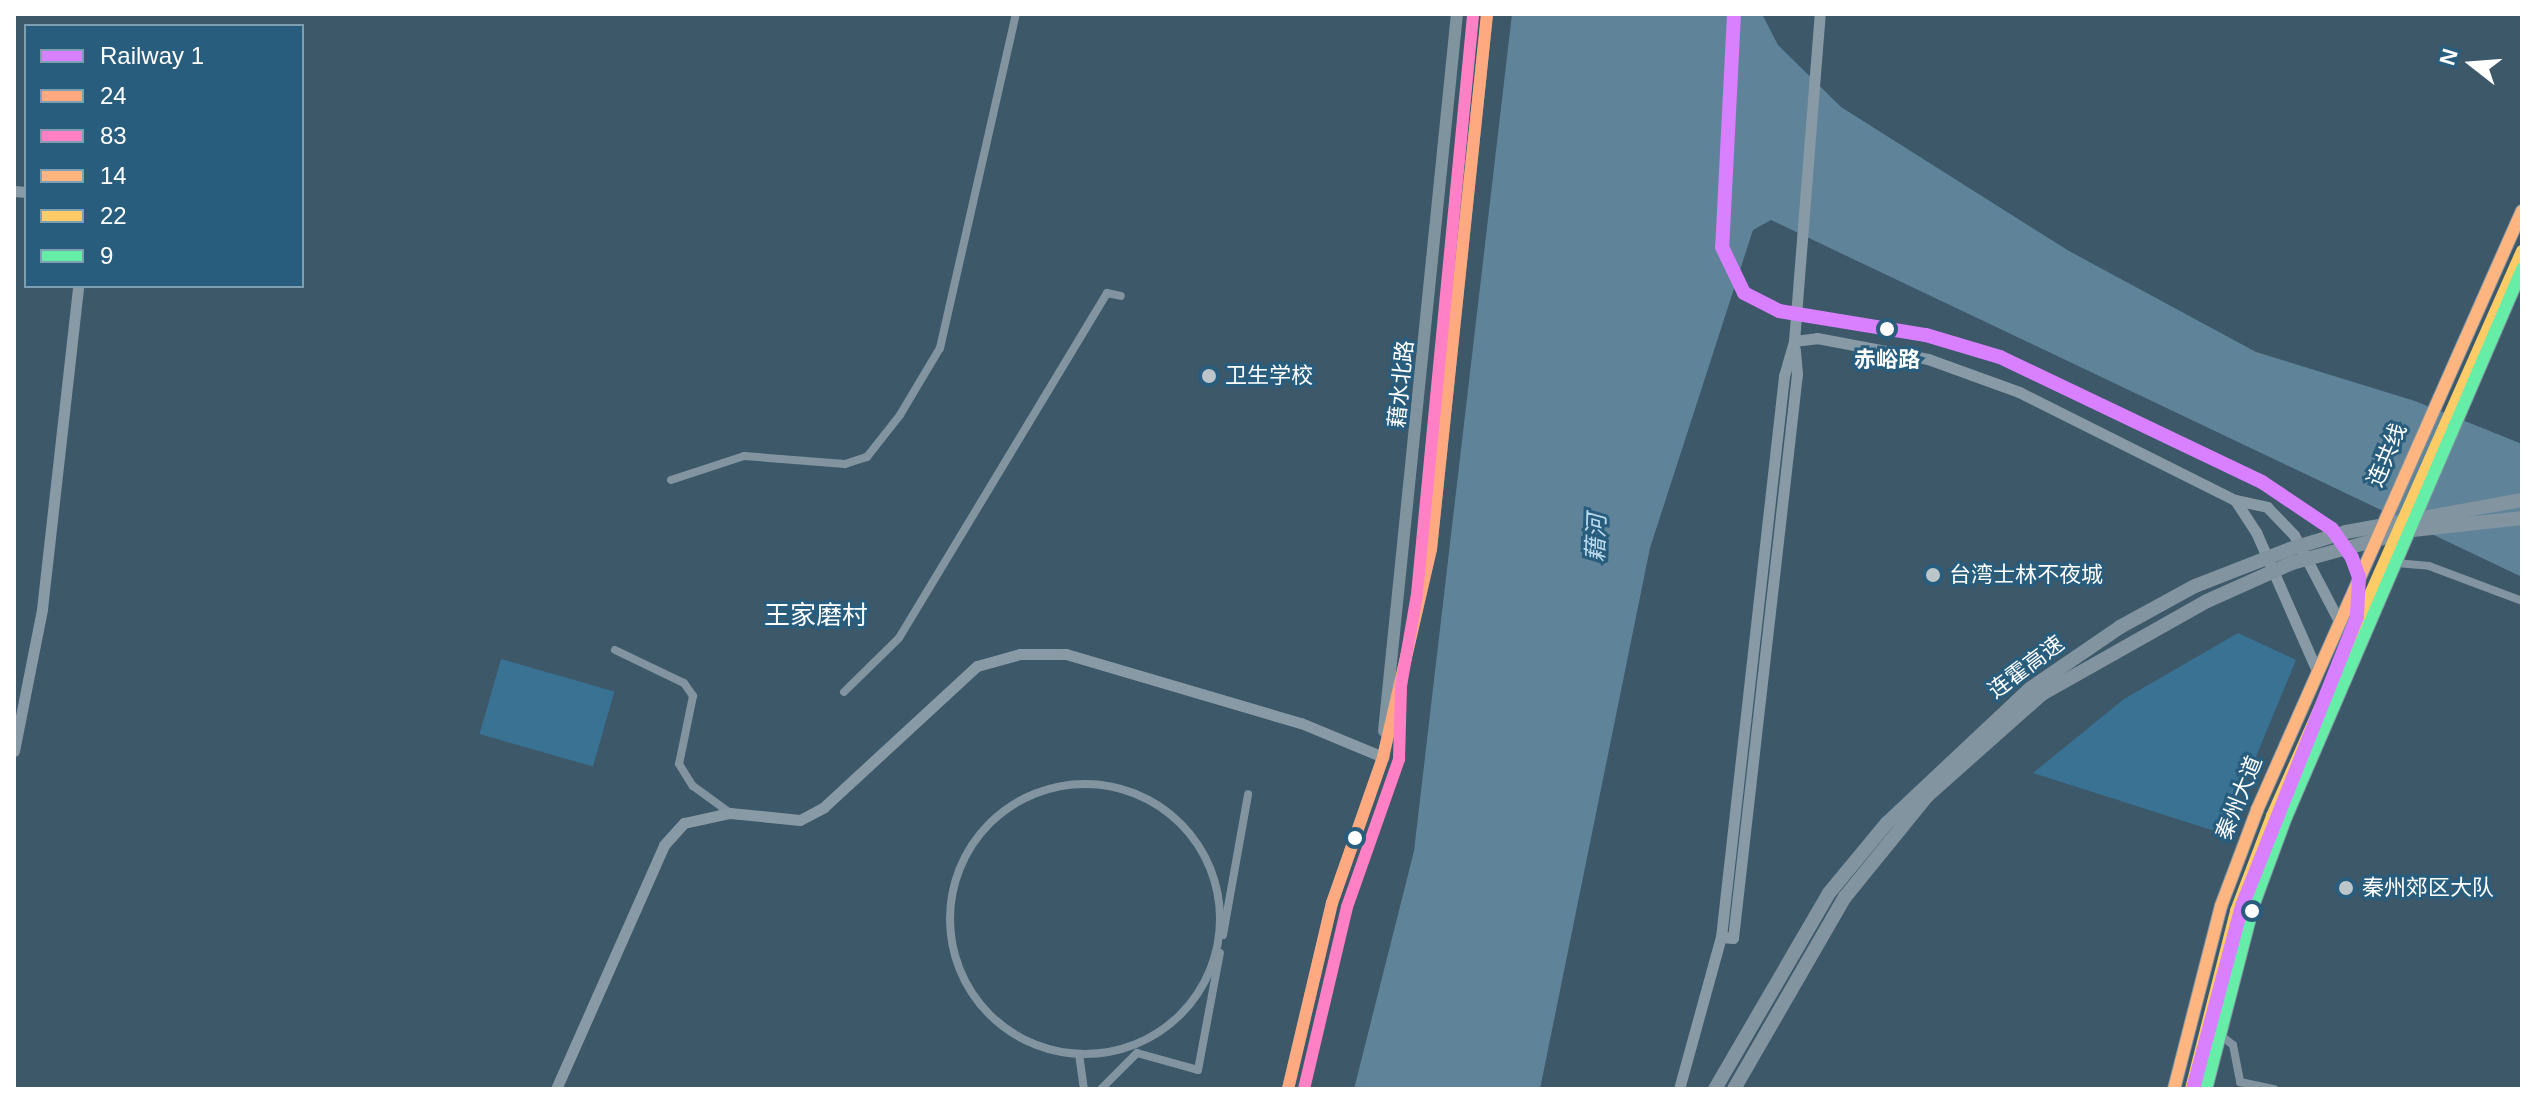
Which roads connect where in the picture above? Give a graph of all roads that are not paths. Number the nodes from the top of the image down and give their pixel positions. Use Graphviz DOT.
graph roads {
  1 [pos="1016,14"];
  2 [pos="1457,14"];
  3 [pos="1487,14"];
  4 [pos="1820,14"];
  5 [pos="2522,211"];
  6 [pos="2522,269"];
  7 [pos="78,288"];
  8 [pos="1121,296"];
  9 [pos="1794,341"];
  10 [pos="671,480"];
  11 [pos="2235,500"];
  12 [pos="2522,500"];
  13 [pos="2522,518"];
  14 [pos="2377,534"];
  15 [pos="2396,563"];
  16 [pos="2522,601"];
  17 [pos="2338,619"];
  18 [pos="615,650"];
  19 [pos="2316,669"];
  20 [pos="844,692"];
  21 [pos="14,751"];
  22 [pos="1383,757"];
  23 [pos="1248,794"];
  24 [pos="730,813"];
  25 [pos="2218,1033"];
  26 [pos="1079,1054"];
  27 [pos="556,1089"];
  28 [pos="1084,1089"];
  29 [pos="1101,1089"];
  30 [pos="1288,1089"];
  31 [pos="1679,1089"];
  32 [pos="1715,1089"];
  33 [pos="1734,1089"];
  34 [pos="2174,1089"];
  35 [pos="2206,1089"];
  36 [pos="2274,1089"];
  1 -- 10 [label="street"];
  2 -- 22 [label="main road, 藉水北路"];
  3 -- 22 [label="main road, 藉水北路"];
  4 -- 9 [label="main road"];
  5 -- 14 [label="highway, 连共线"];
  6 -- 15 [label="highway"];
  7 -- 21 [label="main road"];
  8 -- 20 [label="street"];
  9 -- 11 [label="main road"];
  9 -- 31 [label="main road"];
  11 -- 17 [label="main road"];
  11 -- 19 [label="main road"];
  12 -- 32 [label="highway, 连霍高速"];
  13 -- 33 [label="highway, 连霍高速"];
  14 -- 17 [label="highway, 秦州大道"];
  15 -- 16 [label="street"];
  15 -- 25 [label="highway"];
  17 -- 19 [label="highway, 秦州大道"];
  18 -- 24 [label="street"];
  19 -- 34 [label="highway, 秦州大道"];
  22 -- 24 [label="main road"];
  22 -- 30 [label="main road, 藉水北路"];
  23 -- 29 [label="street"];
  24 -- 27 [label="main road"];
  25 -- 35 [label="highway"];
  25 -- 36 [label="street"];
  26 -- 26 [label="street"];
  26 -- 28 [label="street"];
}
